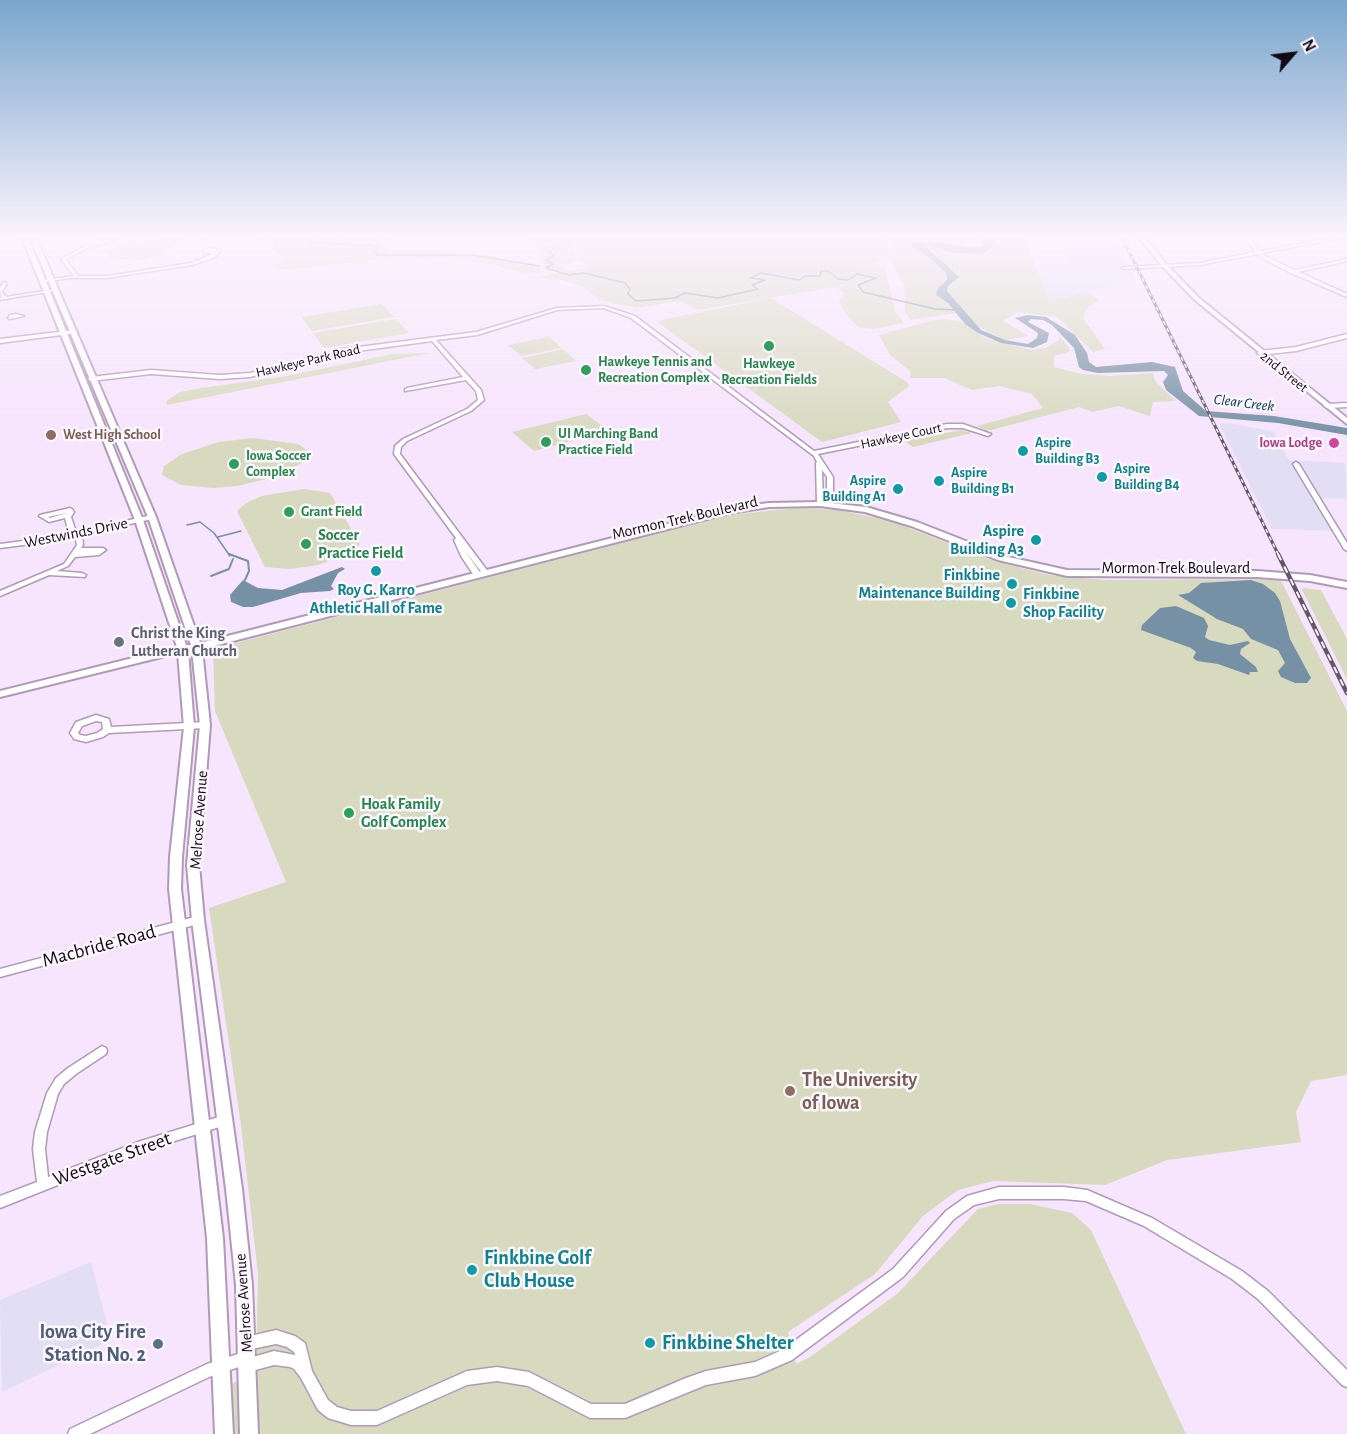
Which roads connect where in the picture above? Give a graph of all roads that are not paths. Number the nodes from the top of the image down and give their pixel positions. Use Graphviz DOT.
graph roads {
  1 [pos="53,302"];
  2 [pos="62,302"];
  3 [pos="1201,302"];
  4 [pos="12,319"];
  5 [pos="1,322"];
  6 [pos="75,332"];
  7 [pos="66,333"];
  8 [pos="1347,336"];
  9 [pos="0,341"];
  10 [pos="434,341"];
  11 [pos="1260,353"];
  12 [pos="467,378"];
  13 [pos="94,379"];
  14 [pos="406,390"];
  15 [pos="1347,405"];
  16 [pos="1327,406"];
  17 [pos="1347,422"];
  18 [pos="988,434"];
  19 [pos="812,453"];
  20 [pos="1296,464"];
  21 [pos="825,502"];
  22 [pos="70,514"];
  23 [pos="145,518"];
  24 [pos="74,535"];
  25 [pos="0,546"];
  26 [pos="1346,548"];
  27 [pos="479,572"];
  28 [pos="50,573"];
  29 [pos="1287,573"];
  30 [pos="82,575"];
  31 [pos="1347,580"];
  32 [pos="0,582"];
  33 [pos="1347,585"];
  34 [pos="2,593"];
  35 [pos="197,644"];
  36 [pos="182,647"];
  37 [pos="0,694"];
  38 [pos="205,725"];
  39 [pos="189,726"];
  40 [pos="107,730"];
  41 [pos="198,920"];
  42 [pos="179,925"];
  43 [pos="0,973"];
  44 [pos="102,1052"];
  45 [pos="225,1120"];
  46 [pos="203,1127"];
  47 [pos="43,1185"];
  48 [pos="0,1202"];
  49 [pos="247,1355"];
  50 [pos="222,1366"];
  51 [pos="306,1373"];
  52 [pos="1347,1380"];
  53 [pos="75,1434"];
  54 [pos="224,1434"];
  55 [pos="249,1434"];
  1 -- 7 [label="main road, Melrose Avenue"];
  2 -- 6 [label="main road, Melrose Avenue"];
  3 -- 11 [label="main road, 2nd Street"];
  4 -- 5 [label="street"];
  6 -- 7 [label="street"];
  6 -- 13 [label="main road, Melrose Avenue"];
  7 -- 9 [label="street"];
  7 -- 23 [label="main road, Melrose Avenue"];
  8 -- 11 [label="street"];
  10 -- 12 [label="street"];
  10 -- 13 [label="street, Hawkeye Park Road"];
  10 -- 19 [label="street, Hawkeye Park Road"];
  11 -- 16 [label="main road, 2nd Street"];
  12 -- 14 [label="street"];
  12 -- 27 [label="street"];
  13 -- 23 [label="main road, Melrose Avenue"];
  15 -- 16 [label="street"];
  16 -- 17 [label="main road, 2nd Street"];
  18 -- 19 [label="street, Hawkeye Court"];
  19 -- 21 [label="street"];
  20 -- 26 [label="street"];
  21 -- 27 [label="main road, Mormon Trek Boulevard"];
  21 -- 29 [label="main road, Mormon Trek Boulevard"];
  22 -- 24 [label="street"];
  23 -- 24 [label="street, Westwinds Drive"];
  23 -- 35 [label="main road, Melrose Avenue"];
  23 -- 36 [label="main road, Melrose Avenue"];
  24 -- 25 [label="street, Westwinds Drive"];
  24 -- 28 [label="street"];
  27 -- 35 [label="main road, Mormon Trek Boulevard"];
  28 -- 30 [label="street"];
  28 -- 34 [label="street"];
  29 -- 31 [label="main road"];
  29 -- 33 [label="main road"];
  32 -- 34 [label="street"];
  35 -- 36 [label="main road, Mormon Trek Boulevard"];
  35 -- 38 [label="main road, Melrose Avenue"];
  36 -- 37 [label="main road, Mormon Trek Boulevard"];
  36 -- 39 [label="main road, Melrose Avenue"];
  38 -- 39 [label="street"];
  38 -- 41 [label="main road, Melrose Avenue"];
  39 -- 40 [label="street"];
  39 -- 42 [label="main road, Melrose Avenue"];
  41 -- 42 [label="street, Macbride Road"];
  41 -- 45 [label="main road, Melrose Avenue"];
  42 -- 43 [label="street, Macbride Road"];
  42 -- 46 [label="main road, Melrose Avenue"];
  44 -- 47 [label="street"];
  45 -- 46 [label="street, Westgate Street"];
  45 -- 49 [label="main road, Melrose Avenue"];
  46 -- 47 [label="street, Westgate Street"];
  46 -- 50 [label="main road, Melrose Avenue"];
  47 -- 48 [label="street, Westgate Street"];
  49 -- 50 [label="street"];
  49 -- 51 [label="street"];
  49 -- 51 [label="street"];
  49 -- 55 [label="main road, Melrose Avenue"];
  50 -- 53 [label="street"];
  50 -- 54 [label="main road, Melrose Avenue"];
  51 -- 52 [label="street"];
}
